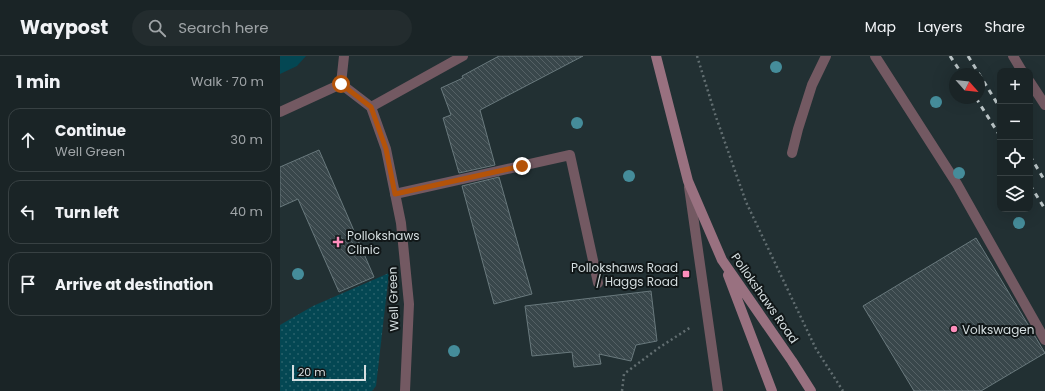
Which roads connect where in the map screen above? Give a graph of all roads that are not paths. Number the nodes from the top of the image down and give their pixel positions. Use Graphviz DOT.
graph roads {
  1 [pos="344,56"];
  2 [pos="464,56"];
  3 [pos="656,56"];
  4 [pos="826,56"];
  5 [pos="876,56"];
  6 [pos="1012,56"];
  7 [pos="1020,68"];
  8 [pos="341,84"];
  9 [pos="1033,87"];
  10 [pos="1045,105"];
  11 [pos="371,107"];
  12 [pos="280,112"];
  13 [pos="792,153"];
  14 [pos="688,181"];
  15 [pos="395,194"];
  16 [pos="722,260"];
  17 [pos="598,283"];
  18 [pos="1045,340"];
  19 [pos="405,391"];
  20 [pos="718,391"];
  21 [pos="772,391"];
  22 [pos="811,391"];
  1 -- 8 [label="street"];
  2 -- 11 [label="street"];
  3 -- 14 [label="main road, Pollokshaws Road"];
  4 -- 13 [label="street"];
  5 -- 18 [label="street"];
  6 -- 7 [label="street"];
  8 -- 11 [label="street"];
  8 -- 12 [label="street"];
  9 -- 10 [label="street"];
  11 -- 15 [label="street, Well Green"];
  14 -- 16 [label="main road, Pollokshaws Road"];
  14 -- 20 [label="street"];
  15 -- 17 [label="street"];
  15 -- 19 [label="street, Well Green"];
  16 -- 21 [label="main road"];
  16 -- 22 [label="main road, Pollokshaws Road"];
}
